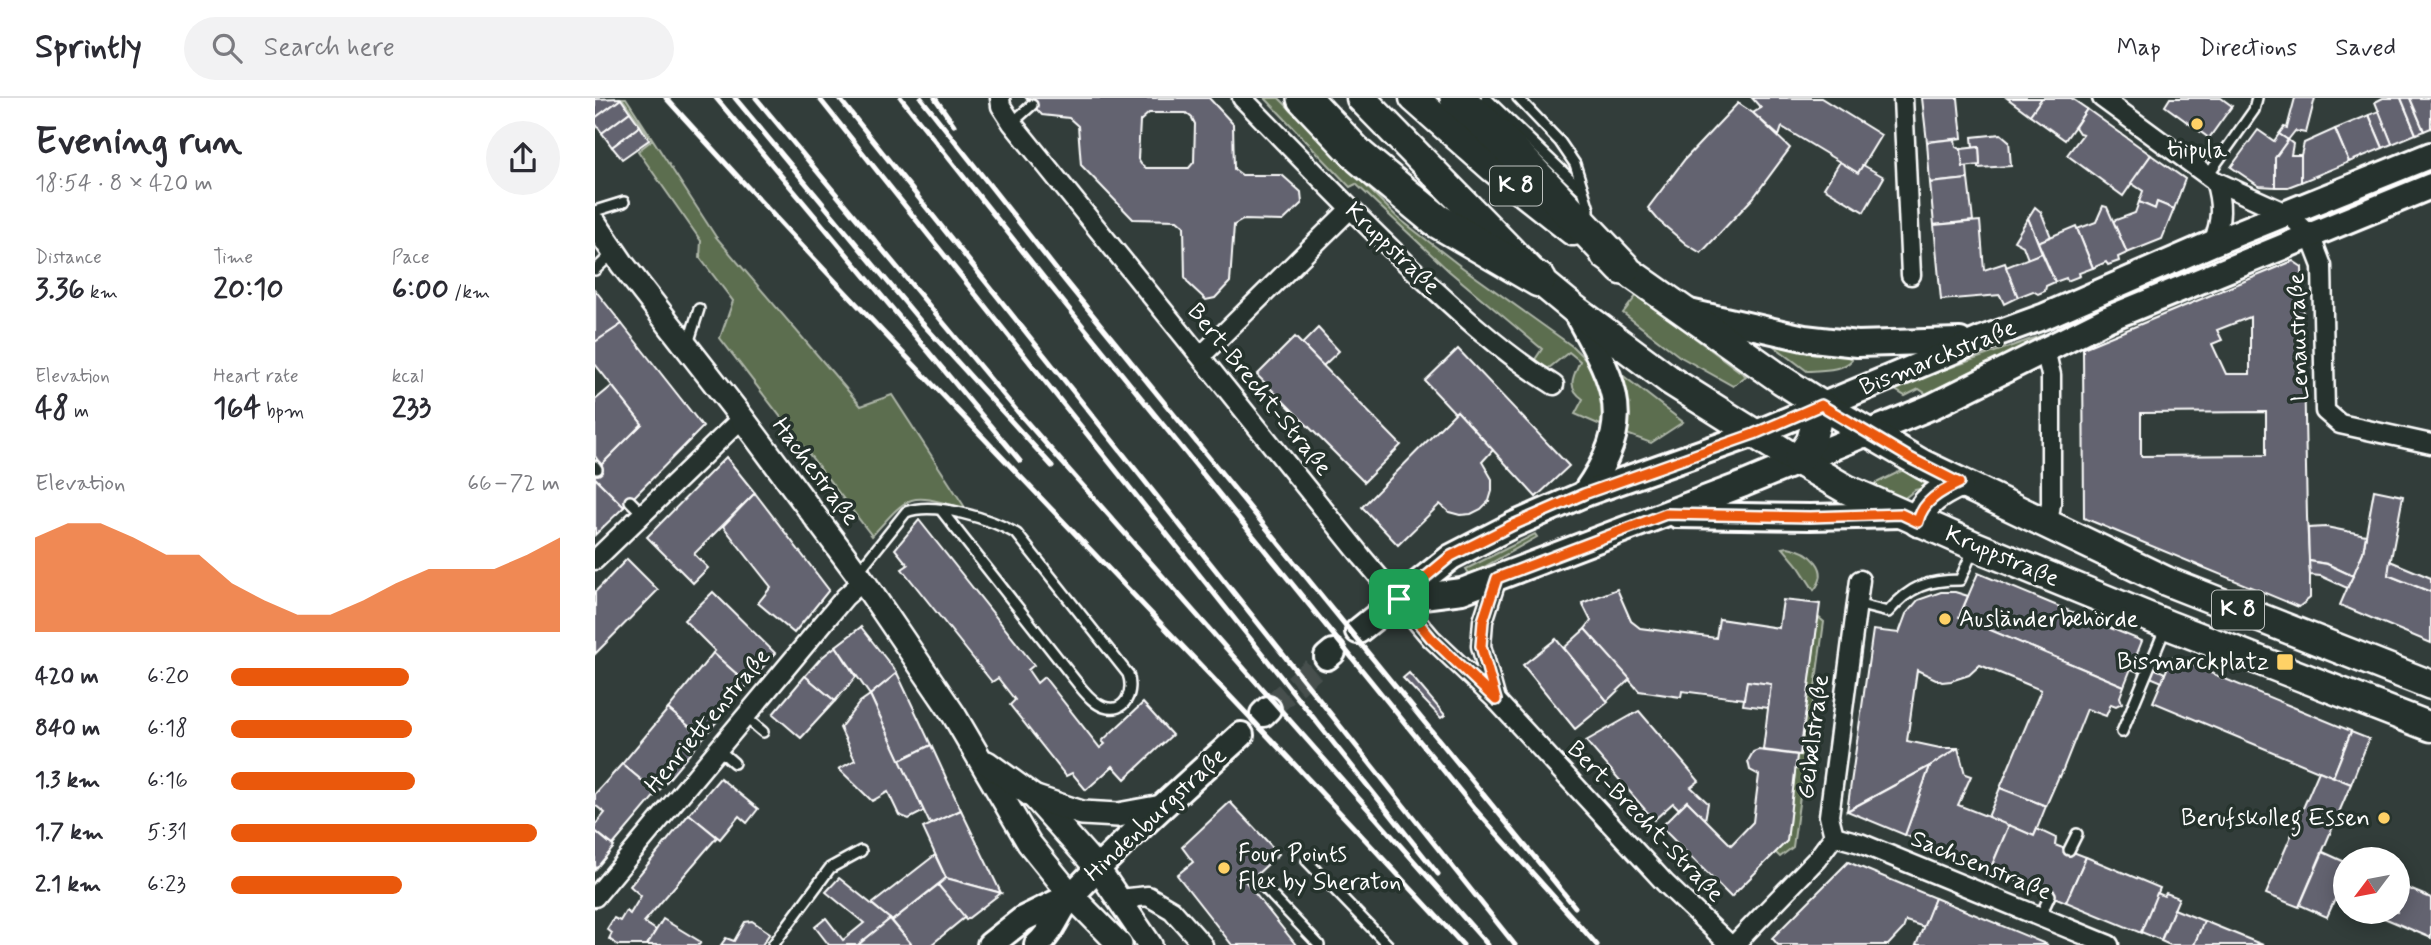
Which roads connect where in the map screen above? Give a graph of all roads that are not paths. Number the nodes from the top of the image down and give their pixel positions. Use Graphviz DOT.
graph roads {
  1 [pos="1000,98"];
  2 [pos="1243,98"];
  3 [pos="1304,98"];
  4 [pos="1361,98"];
  5 [pos="1414,98"];
  6 [pos="1457,98"];
  7 [pos="1486,98"];
  8 [pos="1518,98"];
  9 [pos="1903,98"];
  10 [pos="2102,98"];
  11 [pos="2257,98"];
  12 [pos="1032,105"];
  13 [pos="1012,123"];
  14 [pos="2431,155"];
  15 [pos="2212,178"];
  16 [pos="2431,186"];
  17 [pos="1583,190"];
  18 [pos="624,202"];
  19 [pos="1350,209"];
  20 [pos="595,212"];
  21 [pos="2288,214"];
  22 [pos="595,224"];
  23 [pos="1589,230"];
  24 [pos="2310,235"];
  25 [pos="2213,243"];
  26 [pos="614,252"];
  27 [pos="1623,268"];
  28 [pos="595,270"];
  29 [pos="1911,275"];
  30 [pos="1539,280"];
  31 [pos="1573,308"];
  32 [pos="699,309"];
  33 [pos="1682,311"];
  34 [pos="1982,339"];
  35 [pos="687,346"];
  36 [pos="2045,349"];
  37 [pos="1201,355"];
  38 [pos="1554,385"];
  39 [pos="1821,405"];
  40 [pos="742,418"];
  41 [pos="1868,433"];
  42 [pos="1754,434"];
  43 [pos="2431,444"];
  44 [pos="1797,461"];
  45 [pos="1959,483"];
  46 [pos="1584,494"];
  47 [pos="941,510"];
  48 [pos="1666,514"];
  49 [pos="1909,518"];
  50 [pos="2048,526"];
  51 [pos="1975,546"];
  52 [pos="595,560"];
  53 [pos="860,577"];
  54 [pos="1497,578"];
  55 [pos="1860,580"];
  56 [pos="1399,599"];
  57 [pos="1855,603"];
  58 [pos="2168,625"];
  59 [pos="1359,631"];
  60 [pos="2431,685"];
  61 [pos="1496,700"];
  62 [pos="744,716"];
  63 [pos="2431,727"];
  64 [pos="763,732"];
  65 [pos="2122,732"];
  66 [pos="1241,735"];
  67 [pos="717,748"];
  68 [pos="982,760"];
  69 [pos="734,763"];
  70 [pos="1035,797"];
  71 [pos="1162,807"];
  72 [pos="2077,834"];
  73 [pos="1833,836"];
  74 [pos="2069,850"];
  75 [pos="861,851"];
  76 [pos="1307,861"];
  77 [pos="1098,869"];
  78 [pos="1259,882"];
  79 [pos="1071,895"];
  80 [pos="2050,895"];
  81 [pos="595,897"];
  82 [pos="1119,900"];
  83 [pos="2039,917"];
  84 [pos="773,945"];
  85 [pos="991,945"];
  86 [pos="1037,945"];
  87 [pos="1120,945"];
  88 [pos="1150,945"];
  89 [pos="1203,945"];
  90 [pos="1319,945"];
  91 [pos="1388,945"];
  92 [pos="1732,945"];
  93 [pos="2109,945"];
  1 -- 13 [label="street, Bert-Brecht-Straße"];
  2 -- 19 [label="street, Kruppstraße"];
  3 -- 30 [label="highway"];
  4 -- 30 [label="main road, Kruppstraße / K 8"];
  5 -- 27 [label="main road, Kruppstraße / K 8"];
  6 -- 23 [label="highway"];
  7 -- 17 [label="lane"];
  8 -- 17 [label="lane"];
  9 -- 29 [label="street"];
  10 -- 15 [label="street"];
  11 -- 15 [label="lane"];
  12 -- 13 [label="lane"];
  13 -- 37 [label="street, Bert-Brecht-Straße"];
  14 -- 21 [label="main road, Bismarckstraße"];
  15 -- 21 [label="street"];
  15 -- 25 [label="street"];
  16 -- 24 [label="main road, Bismarckstraße"];
  17 -- 23 [label="lane"];
  18 -- 20 [label="lane"];
  19 -- 37 [label="street"];
  19 -- 38 [label="street, Kruppstraße"];
  21 -- 24 [label="street"];
  21 -- 25 [label="main road, Bismarckstraße"];
  22 -- 26 [label="street, Hachestraße"];
  23 -- 27 [label="highway"];
  24 -- 36 [label="main road, Bismarckstraße"];
  24 -- 43 [label="street, Lenaustraße"];
  25 -- 34 [label="main road, Bismarckstraße"];
  26 -- 28 [label="lane"];
  26 -- 35 [label="street, Hachestraße"];
  27 -- 33 [label="main road, Kruppstraße / K 8"];
  30 -- 31 [label="main road, Kruppstraße / K 8"];
  31 -- 42 [label="main road, Kruppstraße / K 8"];
  31 -- 46 [label="main road"];
  32 -- 35 [label="lane"];
  33 -- 34 [label="main road"];
  33 -- 39 [label="main road, Kruppstraße / K 8"];
  34 -- 39 [label="main road, Bismarckstraße"];
  35 -- 40 [label="street, Hachestraße"];
  36 -- 41 [label="main road, Bismarckstraße"];
  36 -- 50 [label="street"];
  37 -- 56 [label="street, Bert-Brecht-Straße"];
  39 -- 41 [label="main road, Kruppstraße / K 8"];
  39 -- 42 [label="main road, Bismarckstraße"];
  39 -- 44 [label="main road"];
  40 -- 52 [label="street"];
  40 -- 53 [label="street, Hachestraße"];
  41 -- 44 [label="main road, Bismarckstraße"];
  41 -- 45 [label="main road, Kruppstraße / K 8"];
  42 -- 44 [label="main road, Kruppstraße / K 8"];
  42 -- 46 [label="main road, Bismarckstraße"];
  44 -- 48 [label="main road, Bismarckstraße"];
  44 -- 49 [label="main road, Kruppstraße / K 8"];
  45 -- 49 [label="main road"];
  45 -- 50 [label="main road, Kruppstraße / K 8"];
  46 -- 56 [label="main road, Bismarckstraße"];
  47 -- 47 [label="lane"];
  47 -- 53 [label="lane"];
  48 -- 49 [label="main road"];
  48 -- 54 [label="main road, Bismarckstraße"];
  49 -- 51 [label="main road, Kruppstraße / K 8"];
  50 -- 60 [label="main road, Kruppstraße / K 8"];
  51 -- 57 [label="lane"];
  51 -- 58 [label="main road, Kruppstraße / K 8"];
  53 -- 62 [label="street, Henriettenstraße"];
  53 -- 68 [label="street, Hachestraße"];
  54 -- 56 [label="main road, Bismarckstraße"];
  54 -- 61 [label="street, Bert-Brecht-Straße"];
  55 -- 57 [label="street, Geibelstraße"];
  56 -- 59 [label="main road"];
  56 -- 61 [label="street, Bert-Brecht-Straße"];
  57 -- 73 [label="street, Geibelstraße"];
  58 -- 63 [label="main road, Kruppstraße / K 8"];
  58 -- 65 [label="lane"];
  61 -- 92 [label="street, Bert-Brecht-Straße"];
  62 -- 64 [label="lane"];
  62 -- 67 [label="street, Henriettenstraße"];
  66 -- 71 [label="main road, Hindenburgstraße"];
  67 -- 69 [label="lane"];
  67 -- 81 [label="street, Henriettenstraße"];
  68 -- 70 [label="street, Hachestraße"];
  68 -- 79 [label="street, Hachestraße"];
  70 -- 71 [label="street"];
  70 -- 77 [label="street, Hachestraße"];
  71 -- 77 [label="main road, Hindenburgstraße"];
  72 -- 74 [label="lane"];
  73 -- 83 [label="street, Sachsenstraße"];
  73 -- 92 [label="street"];
  75 -- 84 [label="lane"];
  76 -- 91 [label="lane"];
  77 -- 79 [label="main road, Hindenburgstraße"];
  77 -- 82 [label="street, Hachestraße"];
  78 -- 90 [label="lane"];
  79 -- 85 [label="main road, Hindenburgstraße"];
  79 -- 86 [label="main road, Hindenburgstraße"];
  79 -- 87 [label="street, Hachestraße"];
  80 -- 83 [label="lane"];
  82 -- 88 [label="street, Hachestraße"];
  82 -- 89 [label="street"];
  83 -- 93 [label="street, Sachsenstraße"];
}
